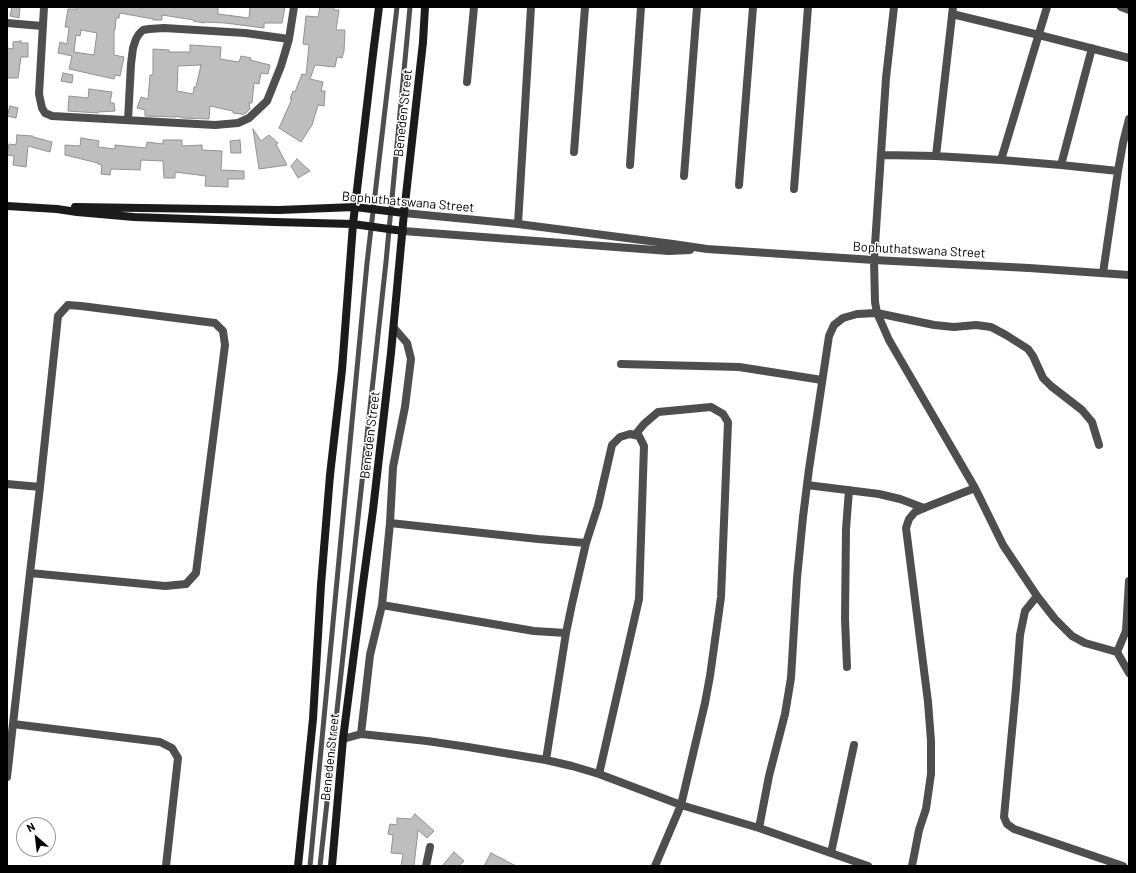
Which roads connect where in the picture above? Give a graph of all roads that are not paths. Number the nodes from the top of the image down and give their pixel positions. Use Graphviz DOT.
graph roads {
  1 [pos="44,7"];
  2 [pos="294,7"];
  3 [pos="379,7"];
  4 [pos="397,7"];
  5 [pos="410,7"];
  6 [pos="425,7"];
  7 [pos="474,7"];
  8 [pos="531,7"];
  9 [pos="585,7"];
  10 [pos="641,7"];
  11 [pos="697,7"];
  12 [pos="753,7"];
  13 [pos="808,7"];
  14 [pos="894,7"];
  15 [pos="1047,7"];
  16 [pos="1120,7"];
  17 [pos="952,10"];
  18 [pos="1129,10"];
  19 [pos="7,23"];
  20 [pos="42,26"];
  21 [pos="1039,35"];
  22 [pos="289,39"];
  23 [pos="1092,48"];
  24 [pos="1129,58"];
  25 [pos="467,82"];
  26 [pos="1129,119"];
  27 [pos="128,120"];
  28 [pos="574,152"];
  29 [pos="882,155"];
  30 [pos="936,156"];
  31 [pos="1001,160"];
  32 [pos="630,165"];
  33 [pos="1061,165"];
  34 [pos="1118,171"];
  35 [pos="684,176"];
  36 [pos="739,185"];
  37 [pos="794,189"];
  38 [pos="7,206"];
  39 [pos="355,207"];
  40 [pos="56,209"];
  41 [pos="373,210"];
  42 [pos="391,212"];
  43 [pos="404,213"];
  44 [pos="353,224"];
  45 [pos="518,224"];
  46 [pos="372,226"];
  47 [pos="389,229"];
  48 [pos="403,231"];
  49 [pos="707,249"];
  50 [pos="874,260"];
  51 [pos="1103,274"];
  52 [pos="1129,275"];
  53 [pos="877,313"];
  54 [pos="394,328"];
  55 [pos="621,364"];
  56 [pos="822,380"];
  57 [pos="634,435"];
  58 [pos="1099,445"];
  59 [pos="7,484"];
  60 [pos="807,485"];
  61 [pos="40,487"];
  62 [pos="975,488"];
  63 [pos="849,490"];
  64 [pos="924,508"];
  65 [pos="390,523"];
  66 [pos="586,543"];
  67 [pos="30,573"];
  68 [pos="1129,581"];
  69 [pos="1037,596"];
  70 [pos="382,605"];
  71 [pos="566,633"];
  72 [pos="1117,652"];
  73 [pos="847,667"];
  74 [pos="1129,673"];
  75 [pos="13,724"];
  76 [pos="361,734"];
  77 [pos="343,739"];
  78 [pos="854,745"];
  79 [pos="546,760"];
  80 [pos="600,774"];
  81 [pos="7,777"];
  82 [pos="682,805"];
  83 [pos="759,828"];
  84 [pos="430,847"];
  85 [pos="831,854"];
  86 [pos="166,866"];
  87 [pos="298,866"];
  88 [pos="310,866"];
  89 [pos="320,866"];
  90 [pos="332,866"];
  91 [pos="426,866"];
  92 [pos="655,866"];
  93 [pos="868,866"];
  94 [pos="912,866"];
  95 [pos="1123,866"];
  1 -- 20 [label="street"];
  2 -- 22 [label="street"];
  3 -- 39 [label="main road, Beneden Street"];
  4 -- 41 [label="lane"];
  5 -- 42 [label="lane"];
  6 -- 43 [label="main road, Beneden Street"];
  7 -- 25 [label="street"];
  8 -- 45 [label="street"];
  9 -- 28 [label="street"];
  10 -- 32 [label="street"];
  11 -- 35 [label="street"];
  12 -- 36 [label="street"];
  13 -- 37 [label="street"];
  14 -- 29 [label="street"];
  15 -- 21 [label="street"];
  16 -- 18 [label="street"];
  17 -- 21 [label="street"];
  17 -- 30 [label="street"];
  19 -- 20 [label="street"];
  20 -- 27 [label="street"];
  21 -- 23 [label="street"];
  21 -- 31 [label="street"];
  22 -- 27 [label="street"];
  22 -- 27 [label="street"];
  23 -- 24 [label="street"];
  23 -- 33 [label="street"];
  26 -- 34 [label="street"];
  29 -- 30 [label="street"];
  29 -- 50 [label="street"];
  30 -- 31 [label="street"];
  31 -- 33 [label="street"];
  33 -- 34 [label="street"];
  34 -- 51 [label="street"];
  38 -- 40 [label="main road, Bophuthatswana Street"];
  39 -- 40 [label="main road, Bophuthatswana Street"];
  39 -- 41 [label="main road, Bophuthatswana Street"];
  39 -- 44 [label="main road, Beneden Street"];
  40 -- 44 [label="main road, Bophuthatswana Street"];
  41 -- 42 [label="main road, Bophuthatswana Street"];
  41 -- 46 [label="lane"];
  42 -- 43 [label="main road, Bophuthatswana Street"];
  42 -- 47 [label="lane"];
  43 -- 45 [label="street, Bophuthatswana Street"];
  43 -- 48 [label="main road, Beneden Street"];
  44 -- 46 [label="main road, Bophuthatswana Street"];
  44 -- 87 [label="main road, Beneden Street"];
  45 -- 49 [label="street, Bophuthatswana Street"];
  46 -- 47 [label="main road, Bophuthatswana Street"];
  46 -- 88 [label="lane"];
  47 -- 48 [label="main road, Bophuthatswana Street"];
  47 -- 89 [label="lane"];
  48 -- 49 [label="street, Bophuthatswana Street"];
  48 -- 54 [label="main road, Beneden Street"];
  49 -- 50 [label="street, Bophuthatswana Street"];
  50 -- 51 [label="street, Bophuthatswana Street"];
  50 -- 53 [label="street"];
  51 -- 52 [label="street, Bophuthatswana Street"];
  53 -- 56 [label="street"];
  53 -- 58 [label="street"];
  53 -- 62 [label="street"];
  54 -- 65 [label="street"];
  54 -- 77 [label="main road, Beneden Street"];
  55 -- 56 [label="street"];
  56 -- 60 [label="street"];
  57 -- 66 [label="street"];
  57 -- 80 [label="street"];
  57 -- 82 [label="street"];
  59 -- 61 [label="street"];
  60 -- 63 [label="street"];
  60 -- 83 [label="street"];
  61 -- 67 [label="street"];
  61 -- 67 [label="street"];
  62 -- 64 [label="street"];
  62 -- 69 [label="street"];
  63 -- 64 [label="street"];
  63 -- 73 [label="street"];
  64 -- 94 [label="street"];
  65 -- 66 [label="street"];
  65 -- 70 [label="street"];
  66 -- 71 [label="street"];
  67 -- 75 [label="street"];
  68 -- 72 [label="street"];
  69 -- 72 [label="street"];
  69 -- 95 [label="street"];
  70 -- 71 [label="street"];
  70 -- 76 [label="street"];
  71 -- 79 [label="street"];
  72 -- 74 [label="street"];
  75 -- 81 [label="street"];
  75 -- 86 [label="street"];
  76 -- 77 [label="street"];
  76 -- 79 [label="street"];
  77 -- 90 [label="main road, Beneden Street"];
  78 -- 85 [label="street"];
  79 -- 80 [label="street"];
  80 -- 82 [label="street"];
  82 -- 83 [label="street"];
  82 -- 92 [label="street"];
  83 -- 85 [label="street"];
  84 -- 91 [label="street"];
  85 -- 93 [label="street"];
}
